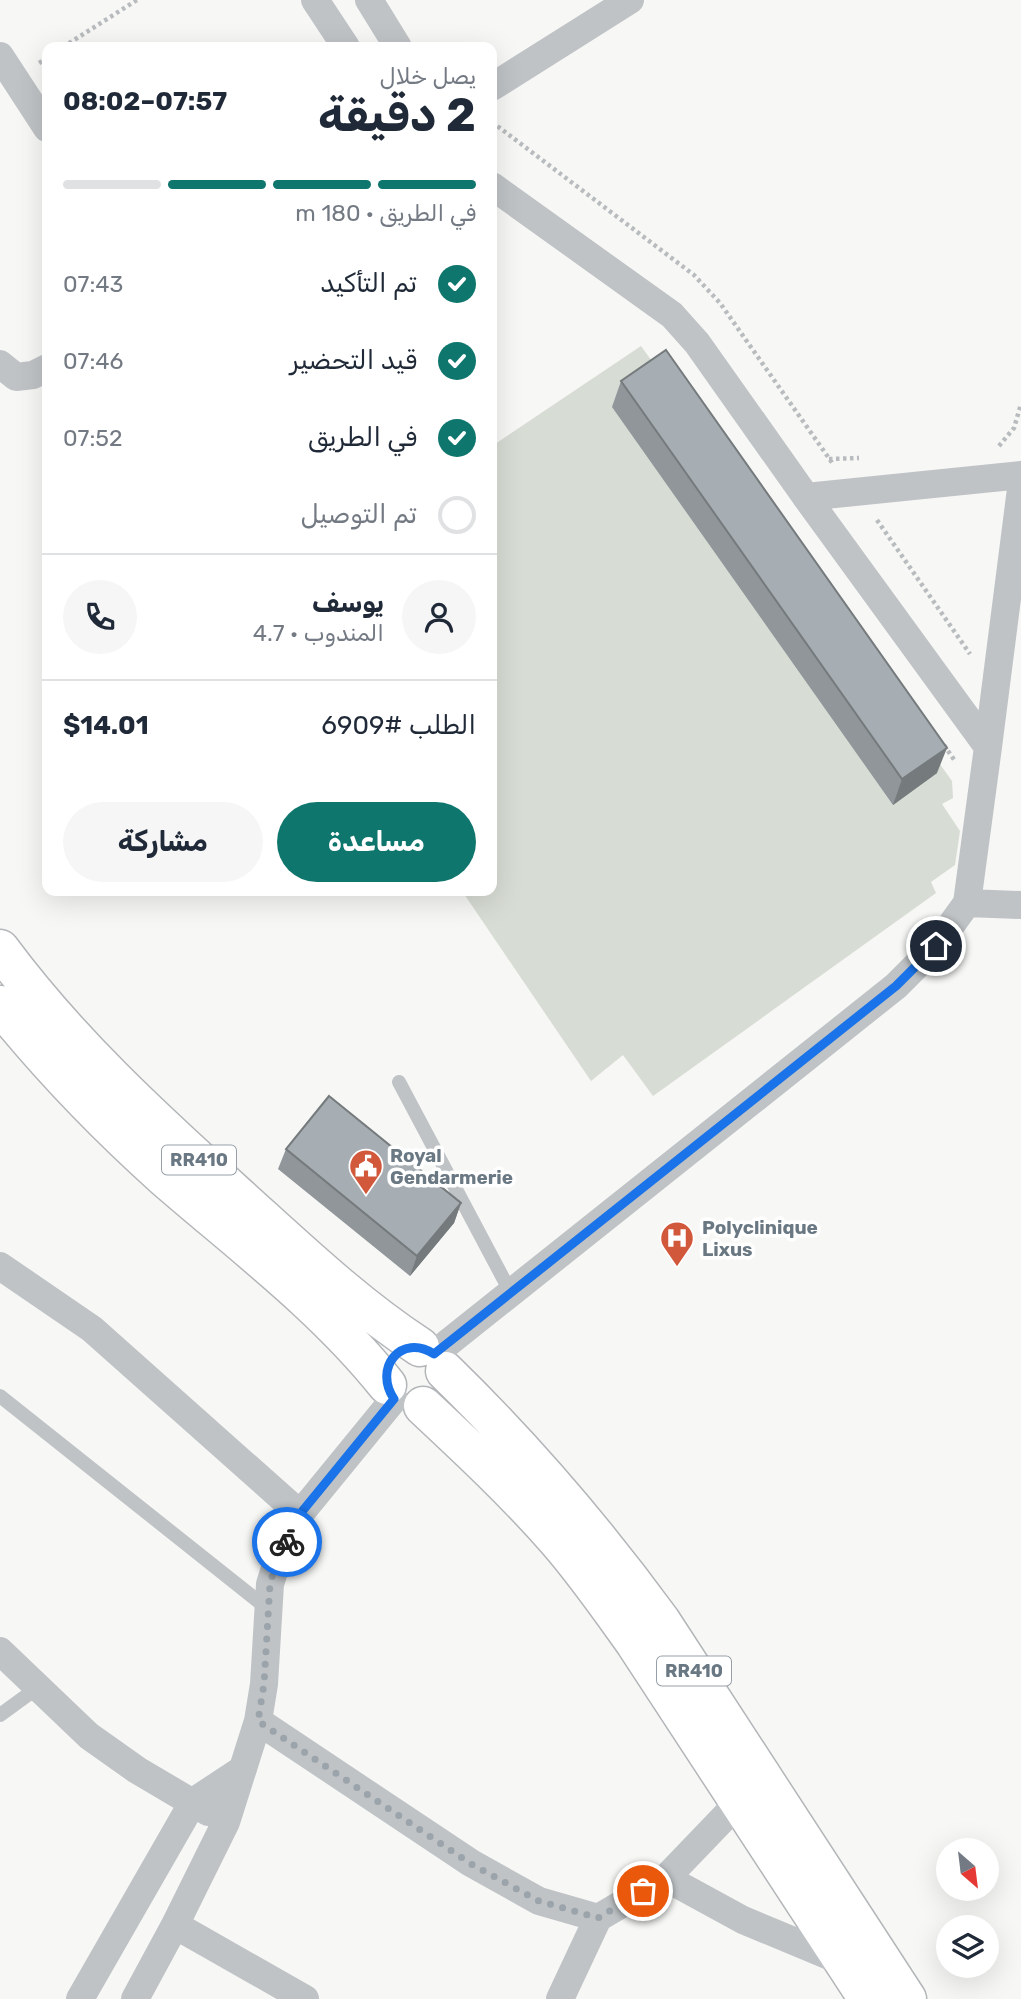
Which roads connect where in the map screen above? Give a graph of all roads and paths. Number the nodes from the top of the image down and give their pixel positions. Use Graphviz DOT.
graph roads {
  1 [pos="137,0"];
  2 [pos="315,0"];
  3 [pos="369,0"];
  4 [pos="630,0"];
  5 [pos="71,42"];
  6 [pos="343,42"];
  7 [pos="395,42"];
  8 [pos="0,56"];
  9 [pos="497,84"];
  10 [pos="42,120"];
  11 [pos="497,190"];
  12 [pos="0,364"];
  13 [pos="42,370"];
  14 [pos="1021,404"];
  15 [pos="992,450"];
  16 [pos="867,458"];
  17 [pos="828,459"];
  18 [pos="1021,475"];
  19 [pos="1021,489"];
  20 [pos="806,497"];
  21 [pos="872,513"];
  22 [pos="981,654"];
  23 [pos="943,744"];
  24 [pos="988,747"];
  25 [pos="982,801"];
  26 [pos="967,903"];
  27 [pos="1021,905"];
  28 [pos="0,949"];
  29 [pos="0,1005"];
  30 [pos="399,1082"];
  31 [pos="0,1266"];
  32 [pos="511,1293"];
  33 [pos="433,1357"];
  34 [pos="0,1396"];
  35 [pos="401,1397"];
  36 [pos="300,1514"];
  37 [pos="268,1609"];
  38 [pos="0,1651"];
  39 [pos="37,1688"];
  40 [pos="0,1715"];
  41 [pos="258,1721"];
  42 [pos="243,1769"];
  43 [pos="193,1802"];
  44 [pos="740,1802"];
  45 [pos="226,1822"];
  46 [pos="666,1878"];
  47 [pos="598,1918"];
  48 [pos="175,1926"];
  49 [pos="844,1962"];
  50 [pos="80,1999"];
  51 [pos="135,1999"];
  52 [pos="305,1999"];
  53 [pos="560,1999"];
  54 [pos="868,1999"];
  55 [pos="907,1999"];
  1 -- 5 [label="path"];
  2 -- 6 [label="street"];
  3 -- 7 [label="street"];
  4 -- 9 [label="street"];
  8 -- 10 [label="street"];
  11 -- 20 [label="street"];
  12 -- 13 [label="street"];
  14 -- 15 [label="path"];
  16 -- 17 [label="path"];
  18 -- 20 [label="street"];
  19 -- 24 [label="street"];
  20 -- 24 [label="street"];
  21 -- 22 [label="path"];
  23 -- 25 [label="path"];
  24 -- 25 [label="street"];
  25 -- 26 [label="street"];
  26 -- 27 [label="street"];
  26 -- 32 [label="street"];
  28 -- 33 [label="highway, RR410"];
  29 -- 35 [label="highway, RR410"];
  30 -- 32 [label="lane"];
  31 -- 36 [label="street"];
  32 -- 33 [label="street"];
  33 -- 35 [label="highway"];
  33 -- 35 [label="highway"];
  33 -- 55 [label="highway, RR410"];
  34 -- 37 [label="lane"];
  35 -- 36 [label="street"];
  35 -- 44 [label="highway, RR410"];
  36 -- 37 [label="street"];
  37 -- 41 [label="street"];
  38 -- 39 [label="street"];
  39 -- 40 [label="lane"];
  39 -- 43 [label="street"];
  41 -- 42 [label="street"];
  41 -- 47 [label="street"];
  42 -- 43 [label="street"];
  42 -- 45 [label="street"];
  43 -- 45 [label="street"];
  43 -- 50 [label="street"];
  44 -- 46 [label="street"];
  44 -- 49 [label="highway, RR410"];
  45 -- 48 [label="street"];
  46 -- 47 [label="street"];
  46 -- 49 [label="street"];
  47 -- 53 [label="street"];
  48 -- 51 [label="street"];
  48 -- 52 [label="street"];
  49 -- 54 [label="highway, RR410"];
}
